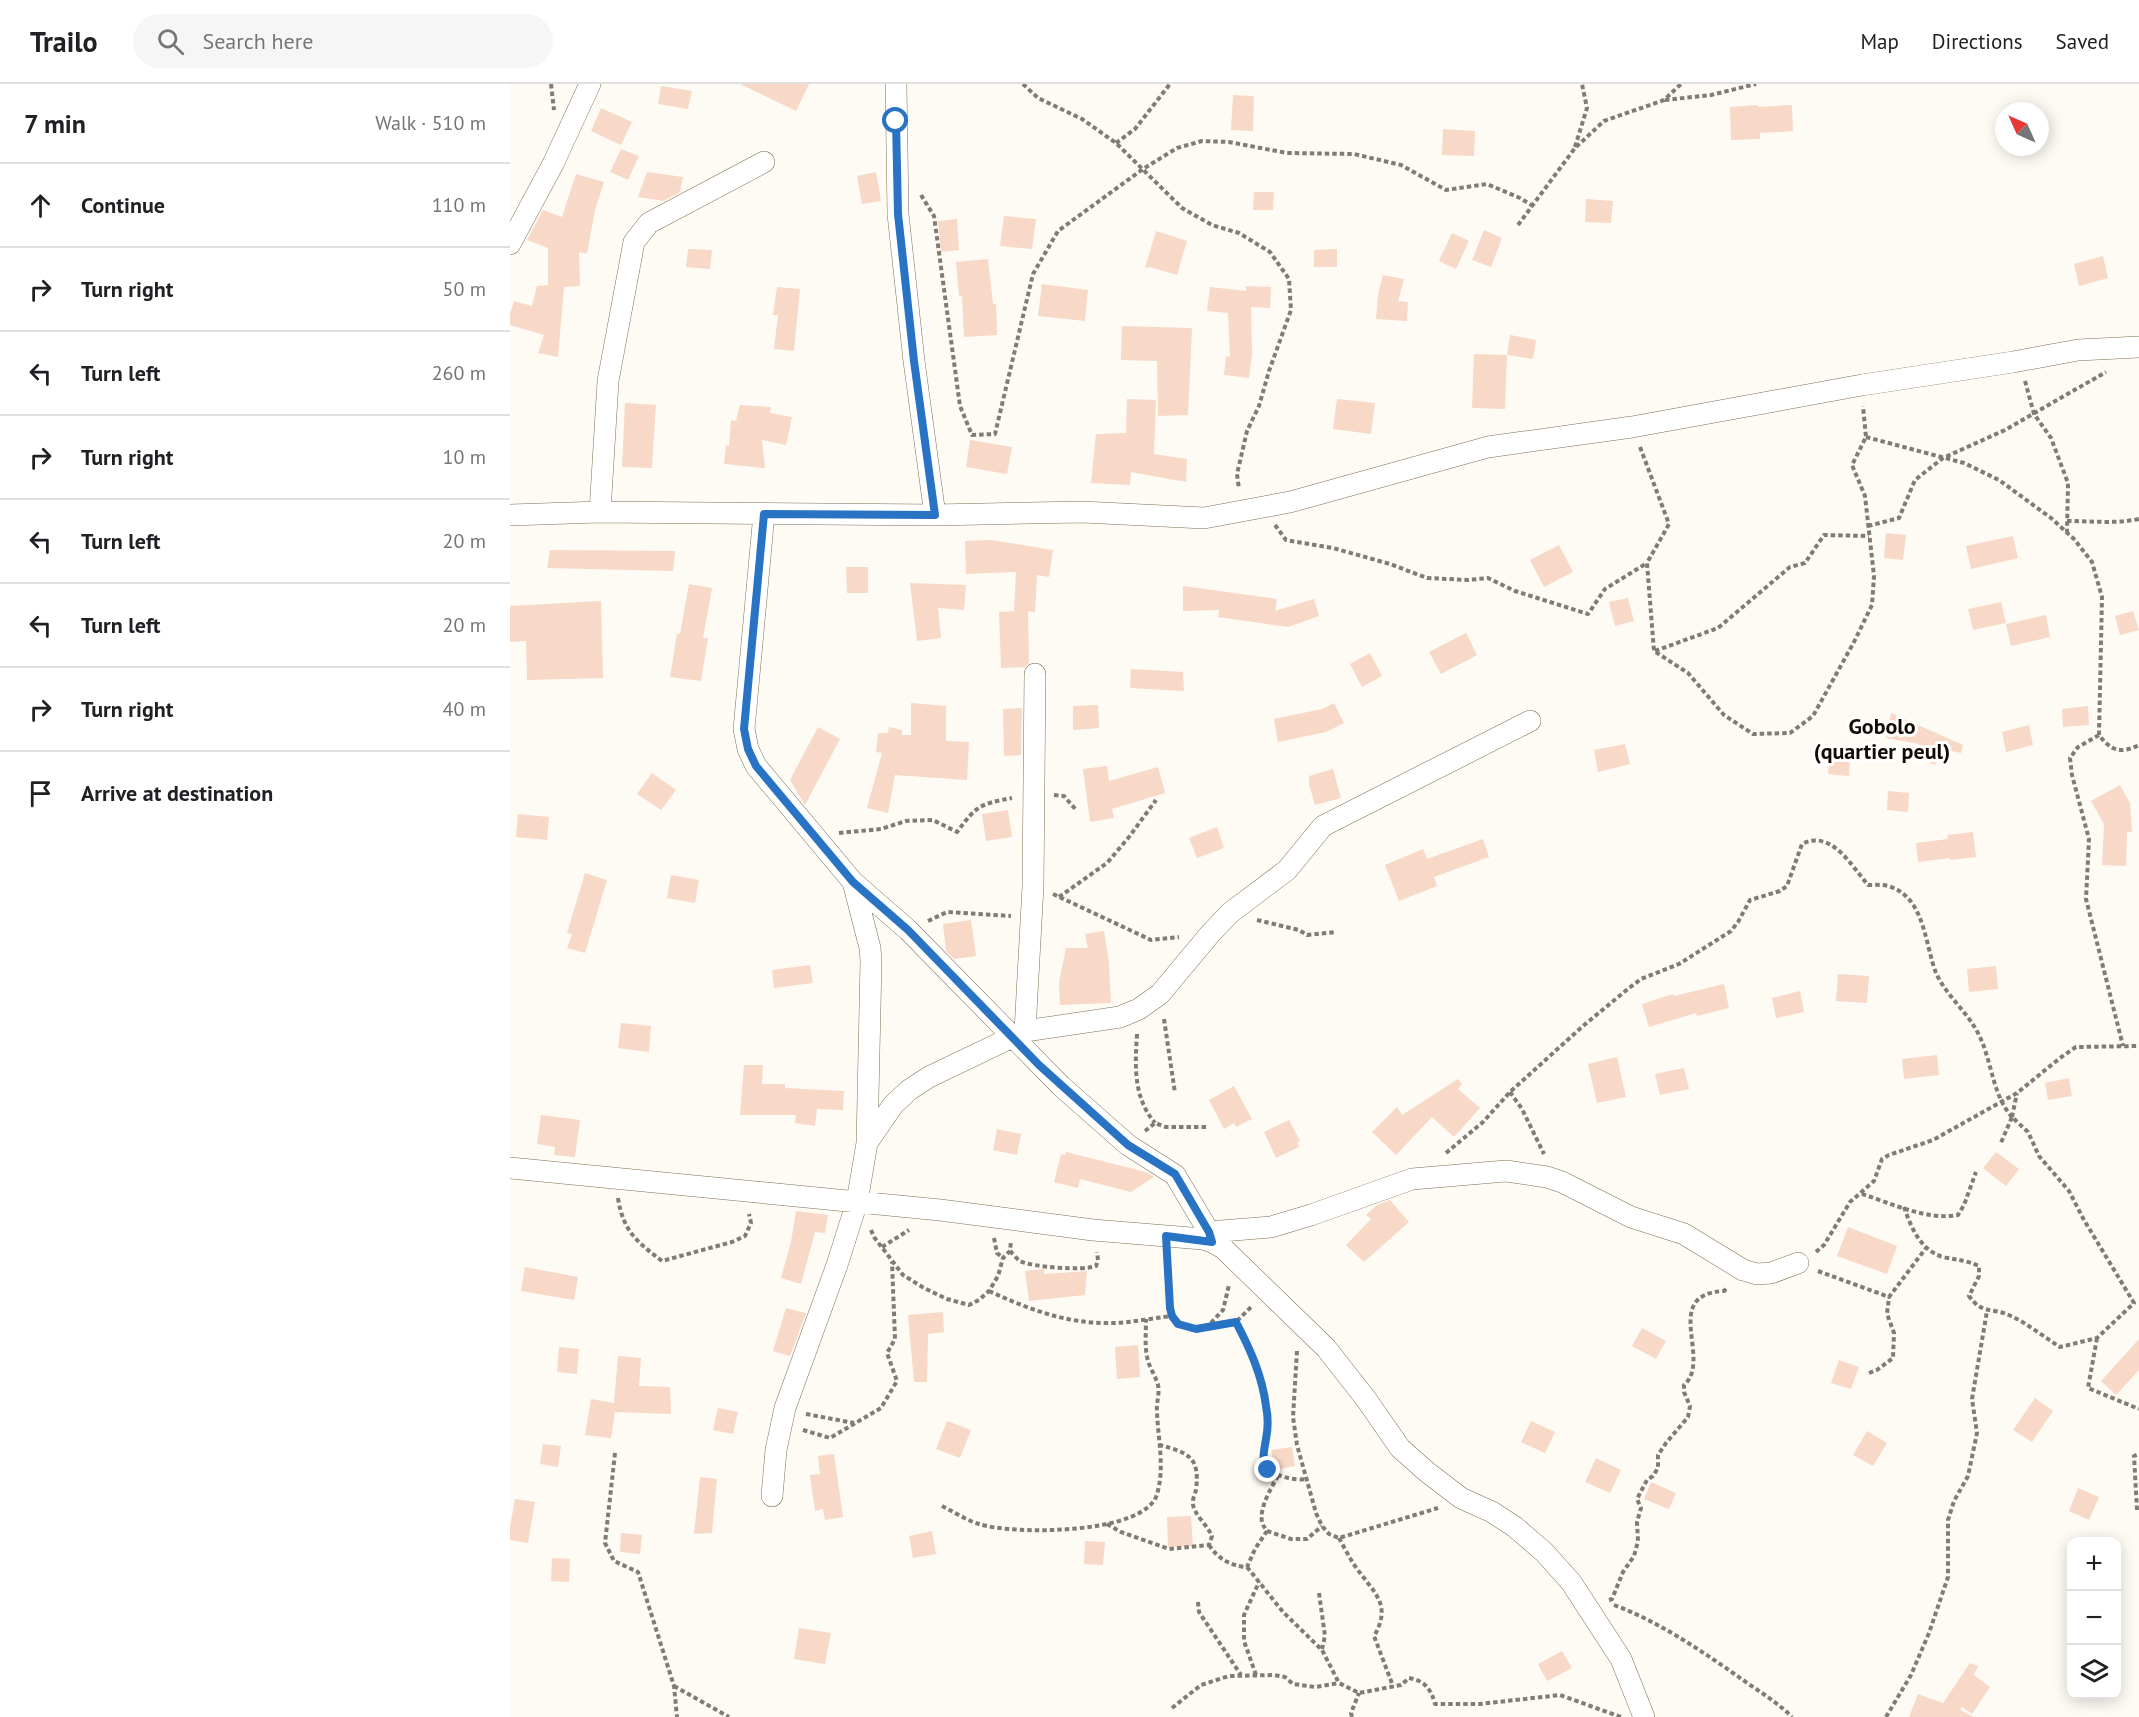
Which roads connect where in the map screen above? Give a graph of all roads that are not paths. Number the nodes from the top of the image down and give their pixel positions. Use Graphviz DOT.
graph roads {
  1 [pos="590,84"];
  2 [pos="896,84"];
  3 [pos="764,162"];
  4 [pos="510,244"];
  5 [pos="2139,347"];
  6 [pos="600,512"];
  7 [pos="764,514"];
  8 [pos="510,515"];
  9 [pos="935,515"];
  10 [pos="1035,674"];
  11 [pos="1530,721"];
  12 [pos="853,882"];
  13 [pos="1018,1034"];
  14 [pos="867,1143"];
  15 [pos="510,1168"];
  16 [pos="857,1202"];
  17 [pos="1211,1237"];
  18 [pos="1798,1263"];
  19 [pos="772,1496"];
  20 [pos="1644,1717"];
  1 -- 4 [label="street"];
  2 -- 9 [label="street"];
  3 -- 6 [label="street"];
  5 -- 9 [label="street"];
  6 -- 7 [label="street"];
  6 -- 8 [label="street"];
  7 -- 9 [label="street"];
  7 -- 12 [label="street"];
  10 -- 13 [label="street"];
  11 -- 13 [label="street"];
  12 -- 13 [label="street"];
  12 -- 14 [label="street"];
  13 -- 14 [label="street"];
  13 -- 17 [label="street"];
  14 -- 16 [label="street"];
  15 -- 16 [label="street"];
  16 -- 17 [label="street"];
  16 -- 19 [label="street"];
  17 -- 18 [label="street"];
  17 -- 20 [label="street"];
}
